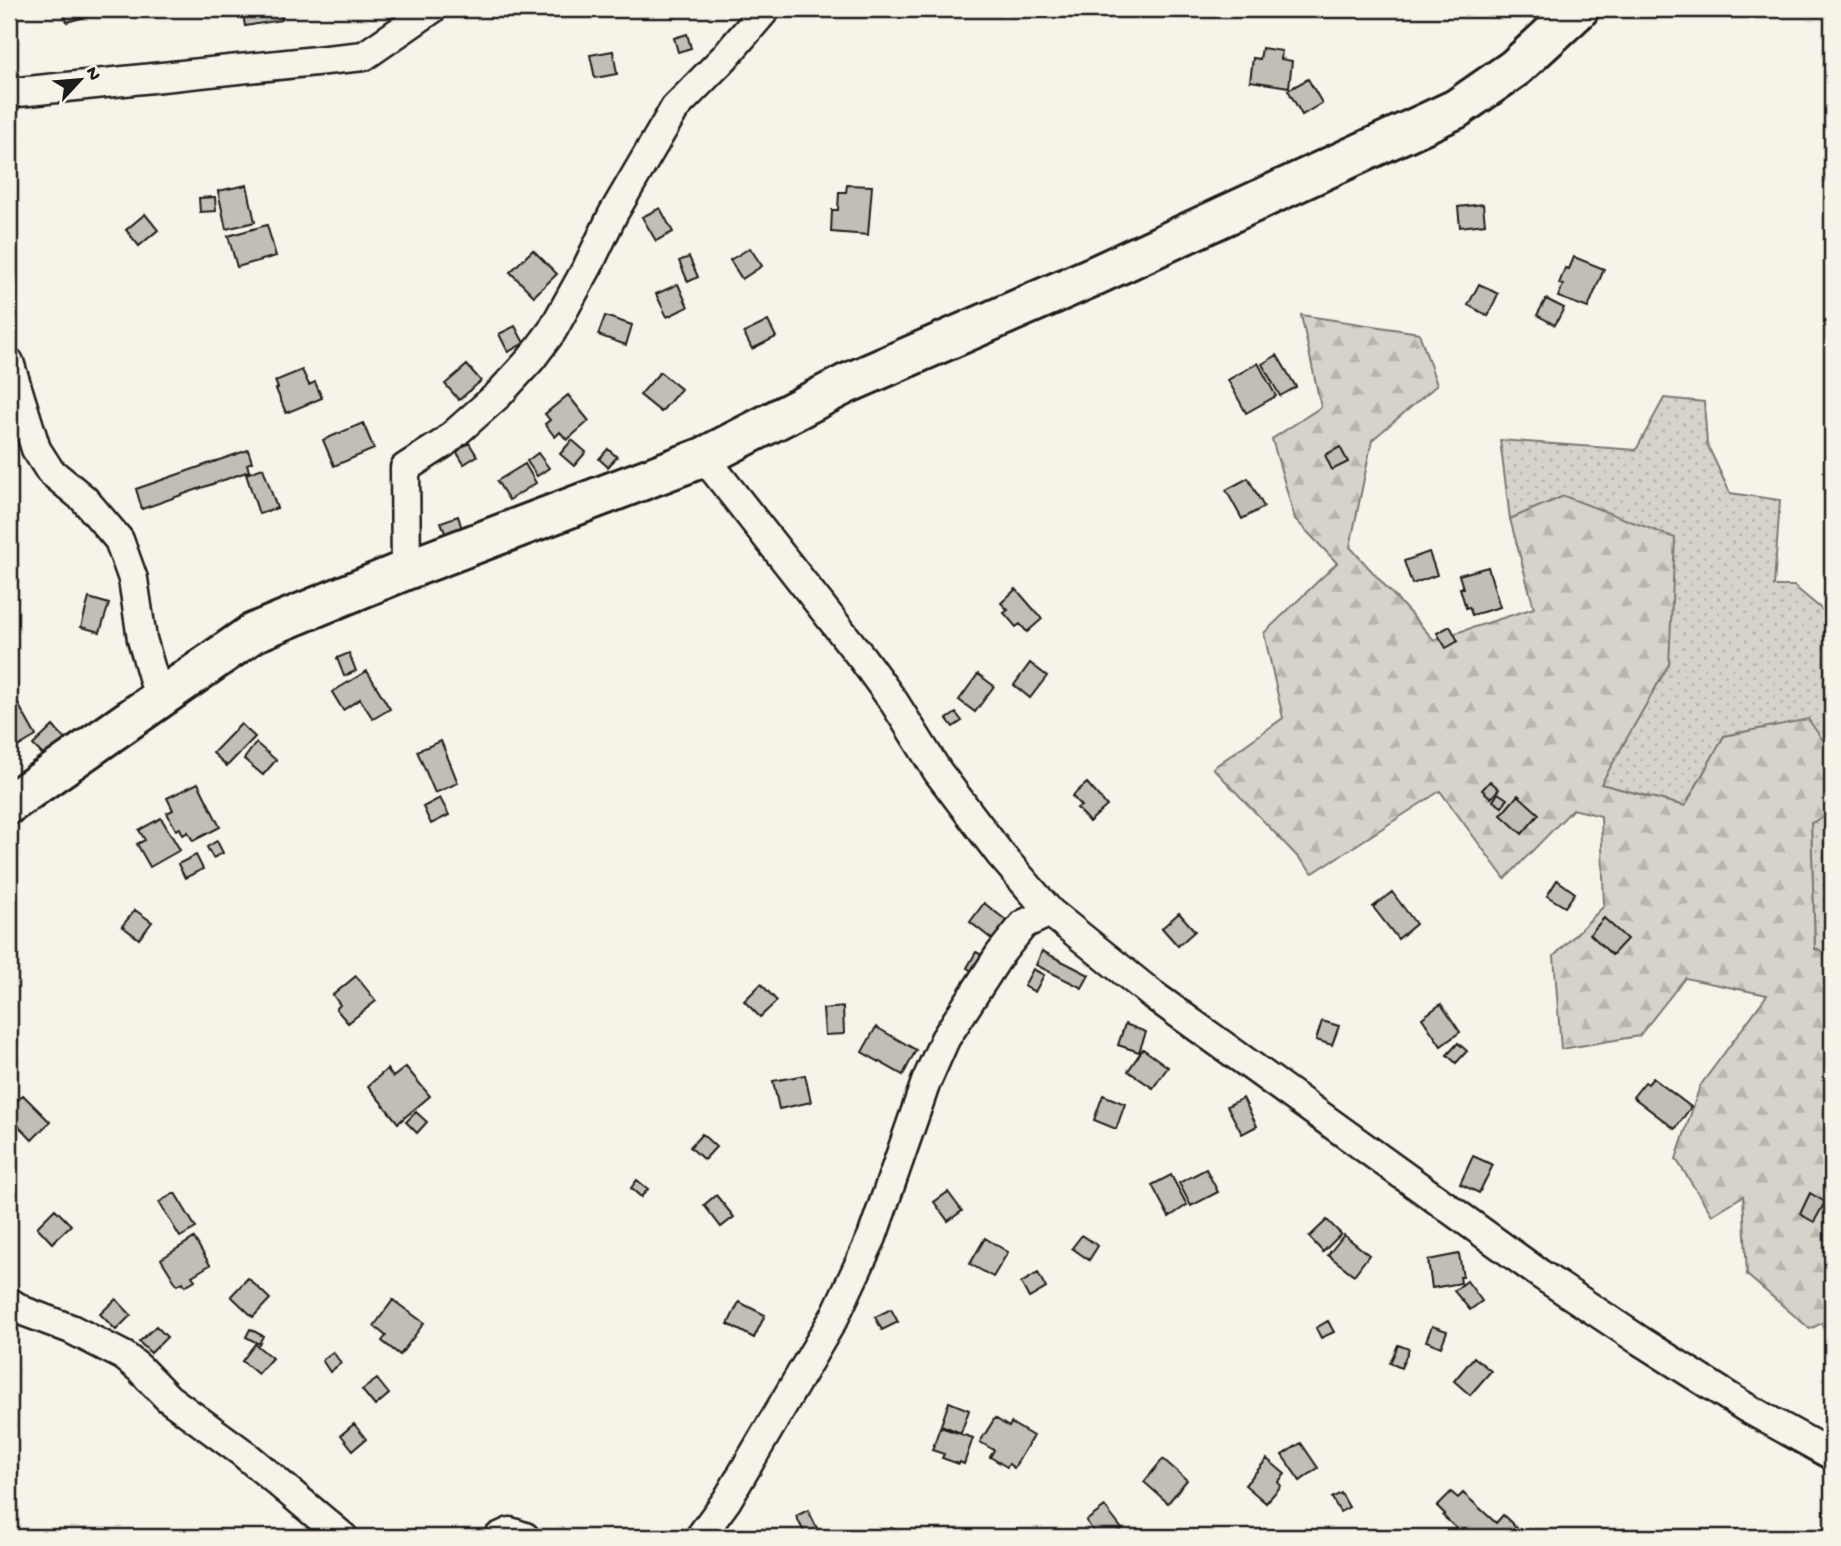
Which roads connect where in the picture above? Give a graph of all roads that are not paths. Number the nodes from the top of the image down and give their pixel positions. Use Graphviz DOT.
graph roads {
  1 [pos="432,9"];
  2 [pos="766,9"];
  3 [pos="1579,9"];
  4 [pos="9,93"];
  5 [pos="9,362"];
  6 [pos="704,457"];
  7 [pos="406,570"];
  8 [pos="159,698"];
  9 [pos="9,804"];
  10 [pos="1049,912"];
  11 [pos="9,1303"];
  12 [pos="1832,1455"];
  13 [pos="343,1537"];
  14 [pos="499,1537"];
  15 [pos="525,1537"];
  16 [pos="700,1537"];
  1 -- 4 [label="street"];
  2 -- 7 [label="street"];
  3 -- 6 [label="street"];
  5 -- 8 [label="street"];
  6 -- 7 [label="street"];
  6 -- 10 [label="street"];
  7 -- 8 [label="street"];
  8 -- 9 [label="street"];
  10 -- 12 [label="street"];
  10 -- 16 [label="street"];
  11 -- 13 [label="street"];
  14 -- 15 [label="street"];
}
